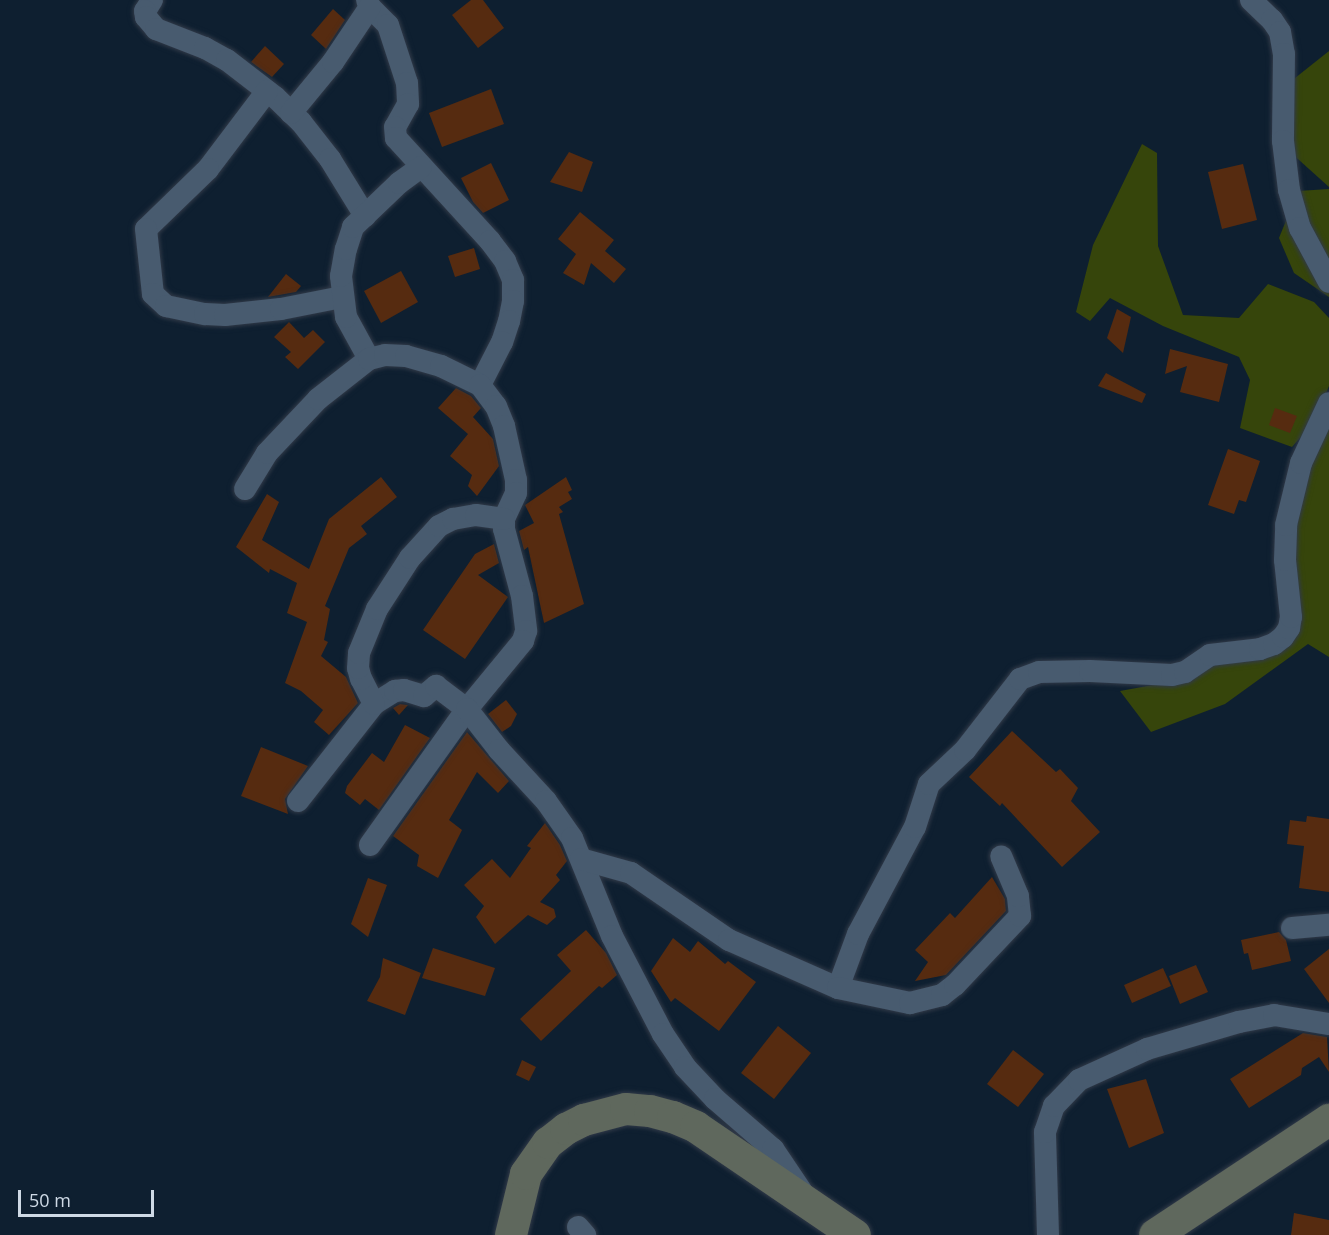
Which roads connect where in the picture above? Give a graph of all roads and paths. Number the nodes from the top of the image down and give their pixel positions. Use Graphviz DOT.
graph roads {
  1 [pos="152,0"];
  2 [pos="1251,0"];
  3 [pos="369,4"];
  4 [pos="267,91"];
  5 [pos="291,113"];
  6 [pos="421,167"];
  7 [pos="364,216"];
  8 [pos="1329,282"];
  9 [pos="342,297"];
  10 [pos="369,359"];
  11 [pos="480,385"];
  12 [pos="1329,403"];
  13 [pos="245,489"];
  14 [pos="504,519"];
  15 [pos="374,704"];
  16 [pos="467,709"];
  17 [pos="298,801"];
  18 [pos="370,845"];
  19 [pos="1001,856"];
  20 [pos="581,859"];
  21 [pos="1329,925"];
  22 [pos="1292,928"];
  23 [pos="838,988"];
  24 [pos="1329,1024"];
  25 [pos="1329,1120"];
  26 [pos="810,1204"];
  27 [pos="511,1235"];
  28 [pos="855,1235"];
  29 [pos="1047,1235"];
  30 [pos="1155,1235"];
  1 -- 4 [label="street"];
  2 -- 8 [label="street"];
  3 -- 5 [label="street"];
  3 -- 6 [label="street"];
  4 -- 5 [label="street"];
  4 -- 9 [label="street"];
  5 -- 7 [label="street"];
  6 -- 7 [label="street"];
  6 -- 11 [label="street"];
  7 -- 9 [label="street"];
  9 -- 10 [label="street"];
  10 -- 11 [label="street"];
  10 -- 13 [label="street"];
  11 -- 14 [label="street"];
  12 -- 23 [label="street"];
  14 -- 15 [label="street"];
  14 -- 16 [label="street"];
  15 -- 16 [label="street"];
  15 -- 17 [label="street"];
  16 -- 18 [label="street"];
  16 -- 20 [label="street"];
  19 -- 23 [label="street"];
  20 -- 23 [label="street"];
  20 -- 26 [label="street"];
  21 -- 22 [label="street"];
  24 -- 29 [label="street"];
  25 -- 30 [label="main road"];
  26 -- 27 [label="main road"];
  26 -- 28 [label="main road"];
}
